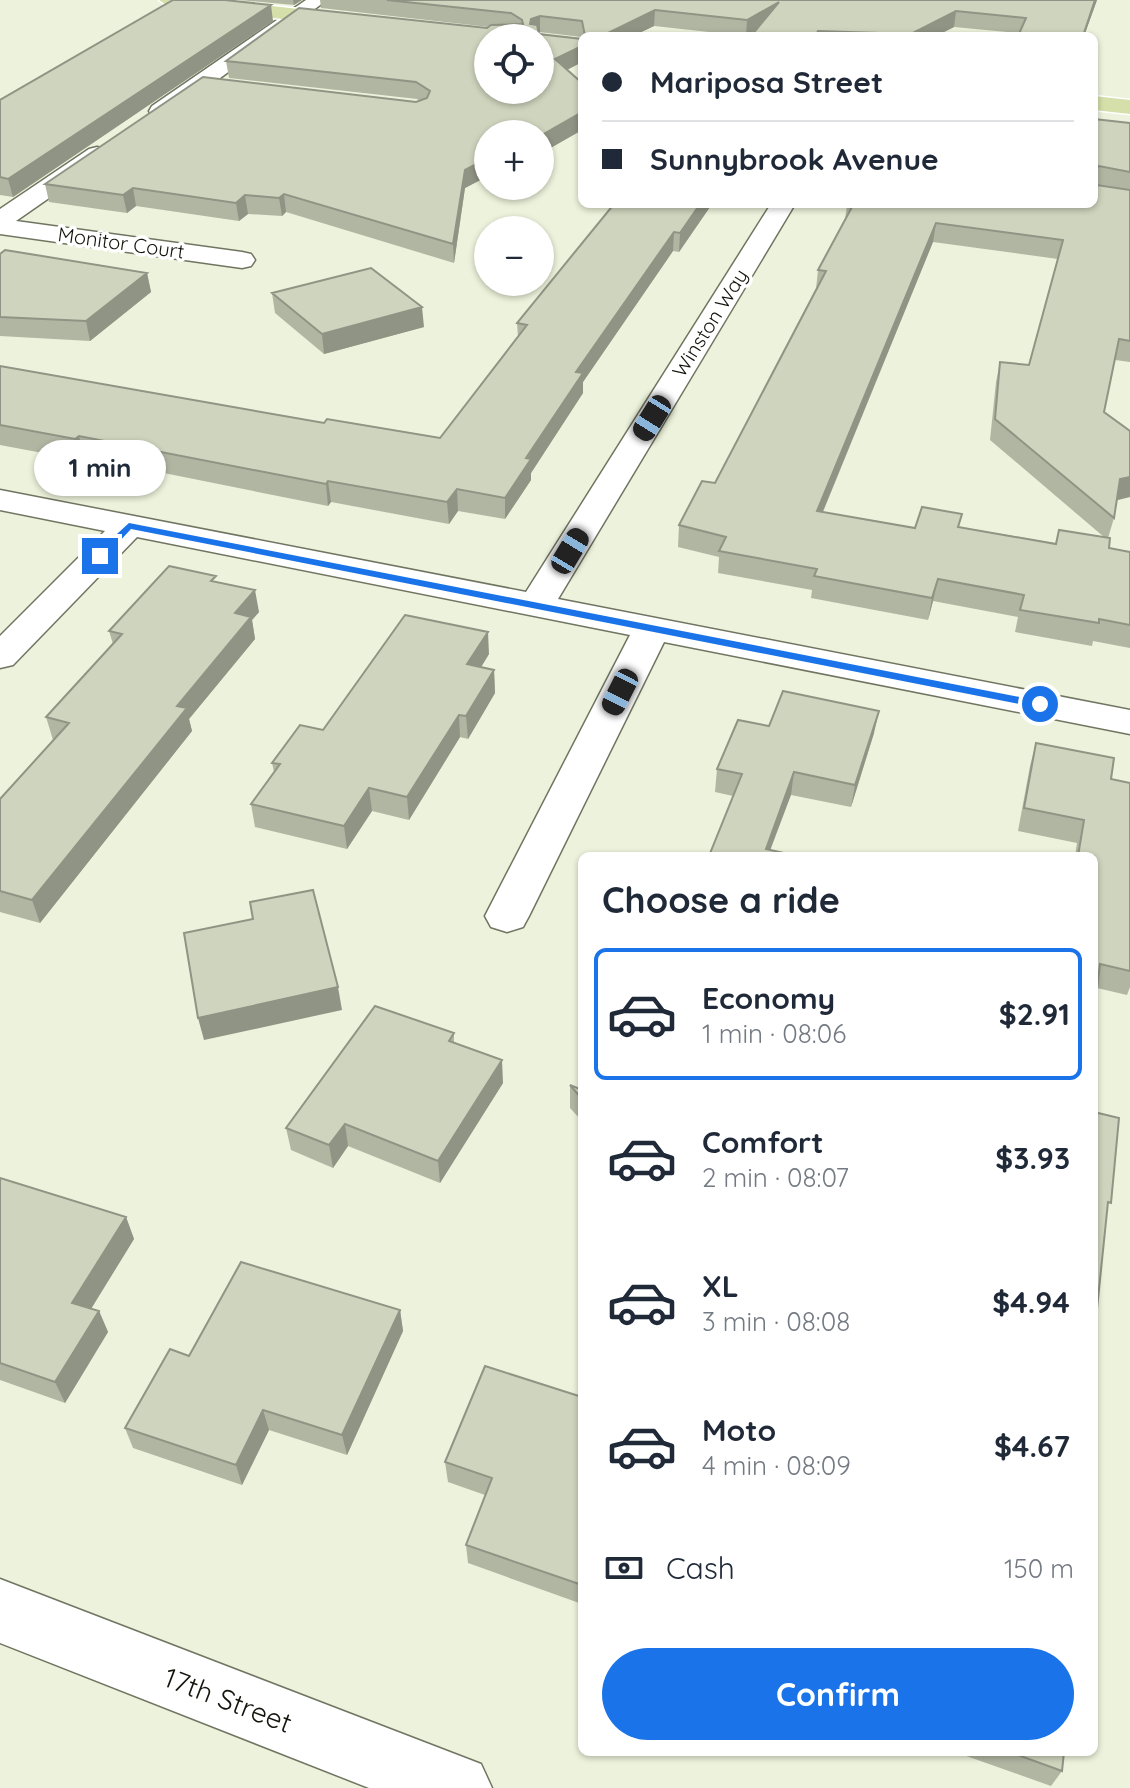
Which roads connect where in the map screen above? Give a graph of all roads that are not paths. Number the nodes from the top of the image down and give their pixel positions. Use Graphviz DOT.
graph roads {
  1 [pos="168,0"];
  2 [pos="318,0"];
  3 [pos="297,14"];
  4 [pos="367,22"];
  5 [pos="201,84"];
  6 [pos="231,88"];
  7 [pos="1098,103"];
  8 [pos="1129,104"];
  9 [pos="138,126"];
  10 [pos="113,143"];
  11 [pos="781,208"];
  12 [pos="0,223"];
  13 [pos="242,260"];
  14 [pos="0,500"];
  15 [pos="129,526"];
  16 [pos="536,605"];
  17 [pos="652,628"];
  18 [pos="0,657"];
  19 [pos="1130,722"];
  20 [pos="507,916"];
  21 [pos="0,1611"];
  22 [pos="358,1770"];
  23 [pos="457,1788"];
  1 -- 3 [label="main road"];
  2 -- 3 [label="street"];
  3 -- 4 [label="main road"];
  3 -- 5 [label="street"];
  5 -- 6 [label="street"];
  5 -- 9 [label="street"];
  7 -- 8 [label="main road"];
  10 -- 12 [label="street"];
  11 -- 16 [label="street, Winston Way"];
  12 -- 13 [label="street, Monitor Court"];
  14 -- 15 [label="street"];
  15 -- 16 [label="street"];
  15 -- 18 [label="street"];
  16 -- 17 [label="street"];
  17 -- 19 [label="street"];
  17 -- 20 [label="street"];
  21 -- 22 [label="street, 17th Street"];
  22 -- 23 [label="street, 17th Street"];
}
